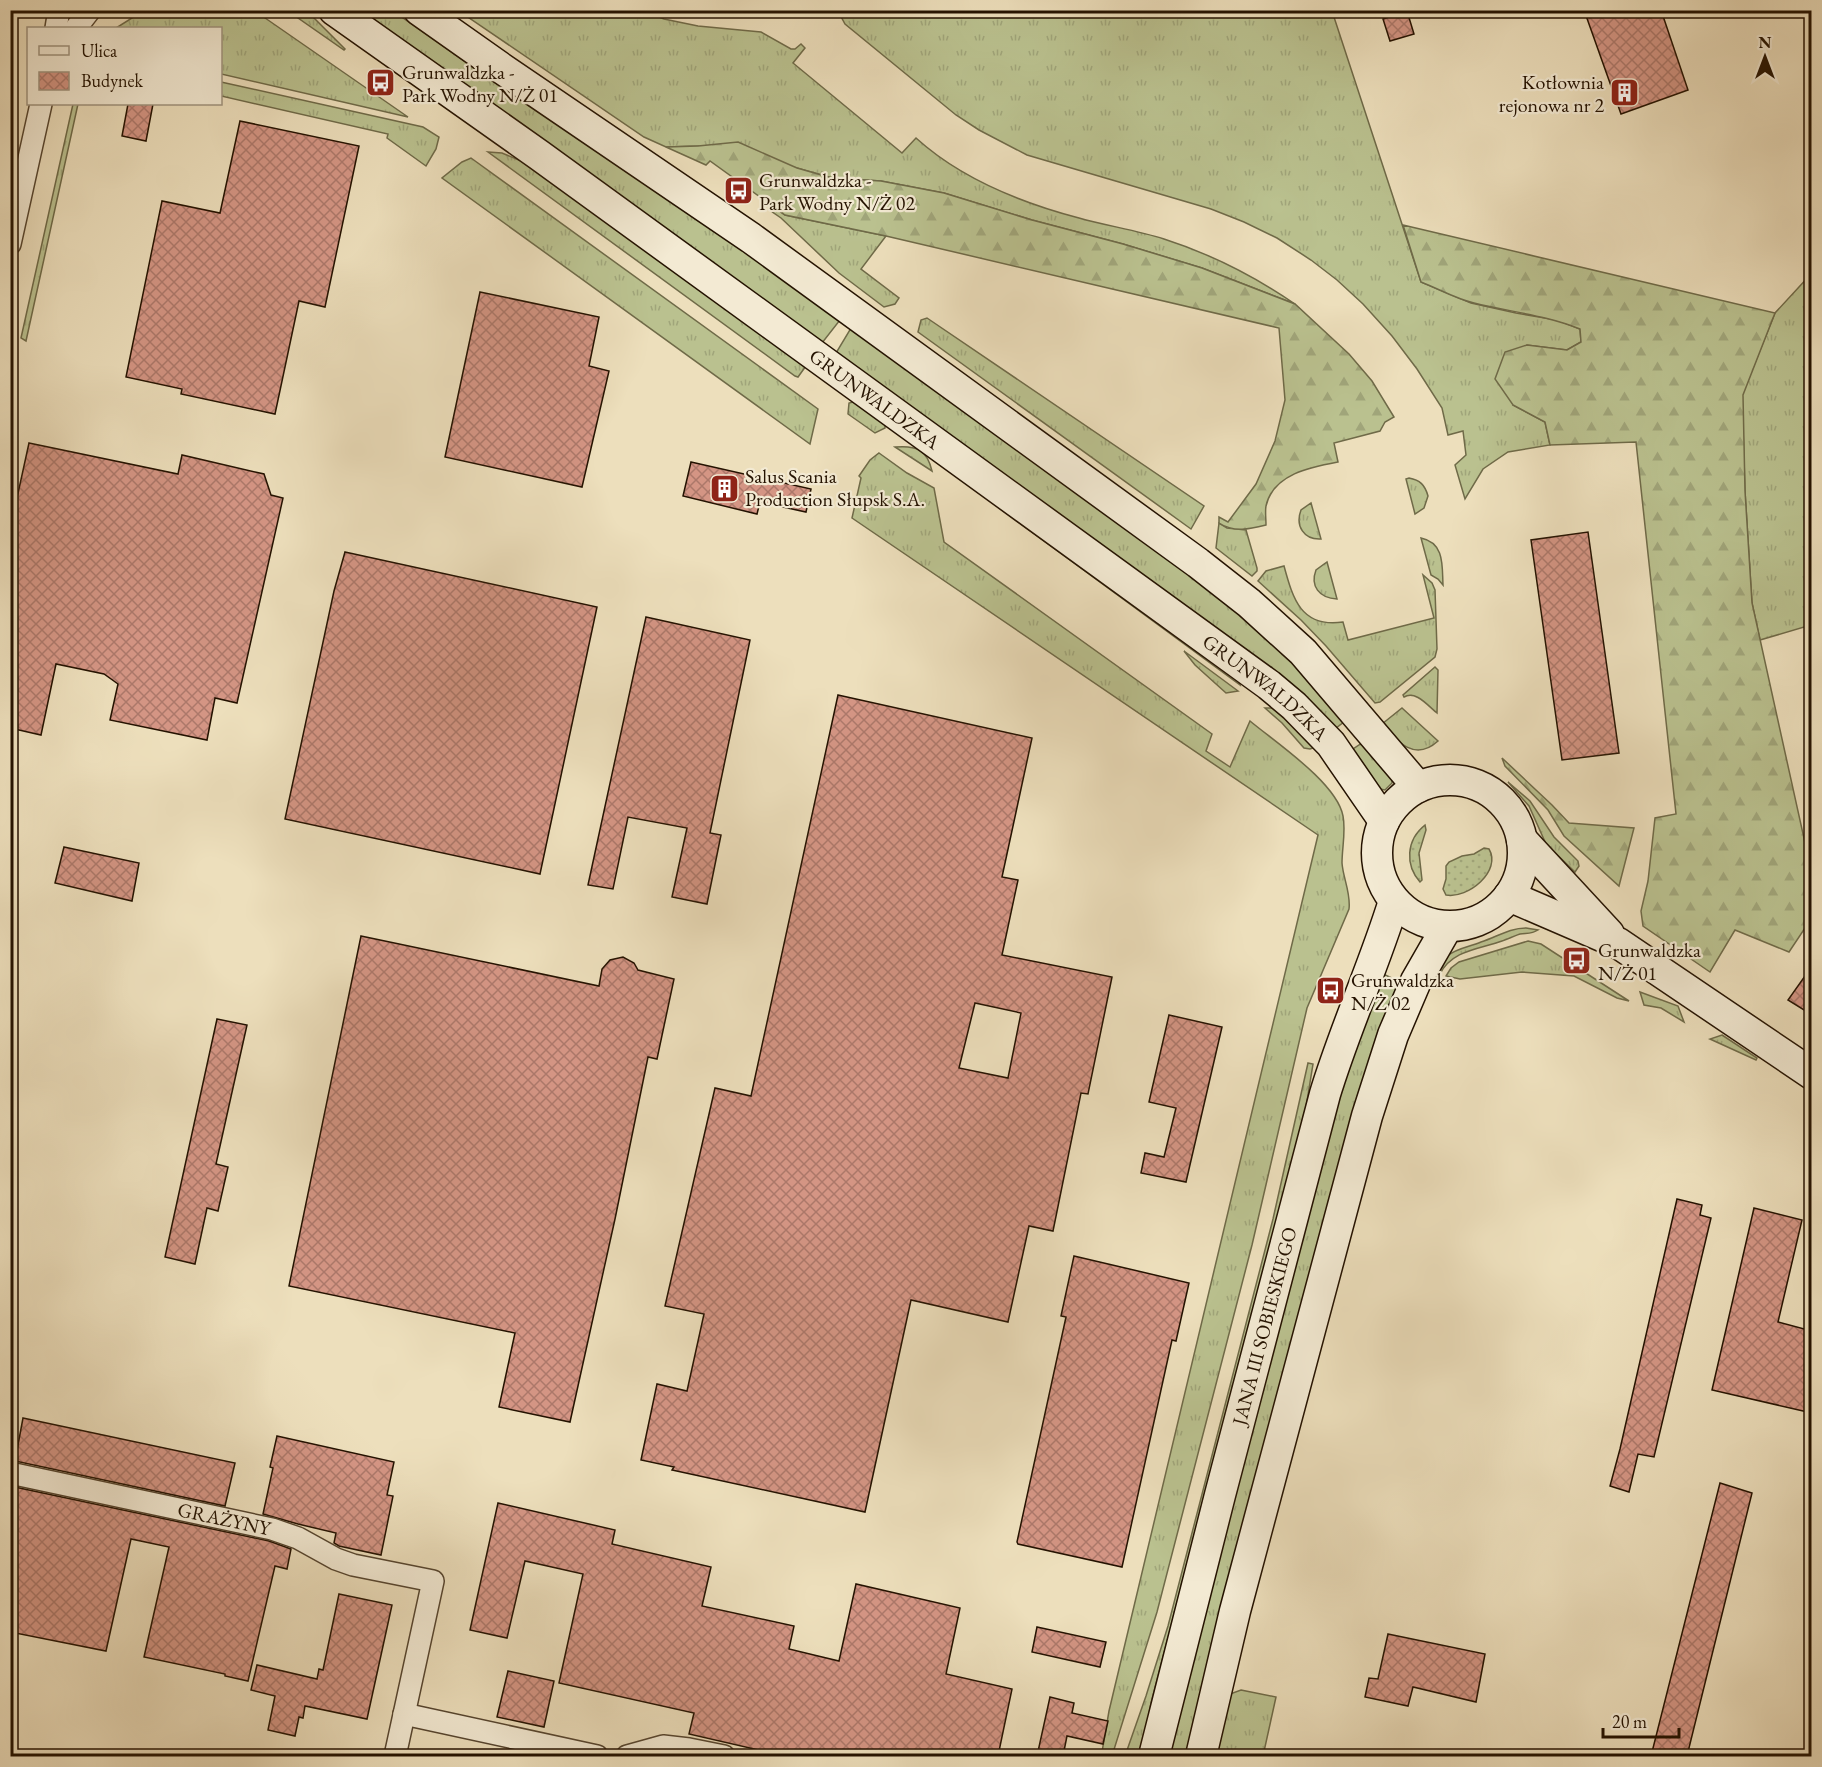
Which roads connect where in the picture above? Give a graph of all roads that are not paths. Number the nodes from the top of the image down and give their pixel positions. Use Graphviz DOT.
graph roads {
  1 [pos="59,10"];
  2 [pos="90,10"];
  3 [pos="334,10"];
  4 [pos="419,10"];
  5 [pos="56,27"];
  6 [pos="77,27"];
  7 [pos="41,105"];
  8 [pos="10,244"];
  9 [pos="1418,787"];
  10 [pos="1384,821"];
  11 [pos="1522,840"];
  12 [pos="1509,896"];
  13 [pos="1394,901"];
  14 [pos="1447,927"];
  15 [pos="1618,943"];
  16 [pos="1812,1074"];
  17 [pos="10,1473"];
  18 [pos="404,1714"];
  19 [pos="394,1756"];
  20 [pos="597,1756"];
  21 [pos="627,1756"];
  22 [pos="724,1756"];
  23 [pos="1154,1756"];
  24 [pos="1201,1756"];
  1 -- 5 [label="street"];
  2 -- 6 [label="street"];
  3 -- 10 [label="street, GRUNWALDZKA"];
  4 -- 9 [label="street, GRUNWALDZKA"];
  7 -- 8 [label="street"];
  9 -- 10 [label="street"];
  9 -- 11 [label="street"];
  10 -- 13 [label="street"];
  11 -- 12 [label="street"];
  11 -- 15 [label="street"];
  12 -- 14 [label="street"];
  12 -- 15 [label="street"];
  13 -- 14 [label="street"];
  13 -- 23 [label="street, JANA III SOBIESKIEGO"];
  14 -- 24 [label="street"];
  15 -- 16 [label="street"];
  17 -- 18 [label="street, GRAŻYNY"];
  18 -- 19 [label="street"];
  18 -- 20 [label="street"];
  21 -- 22 [label="street"];
}
